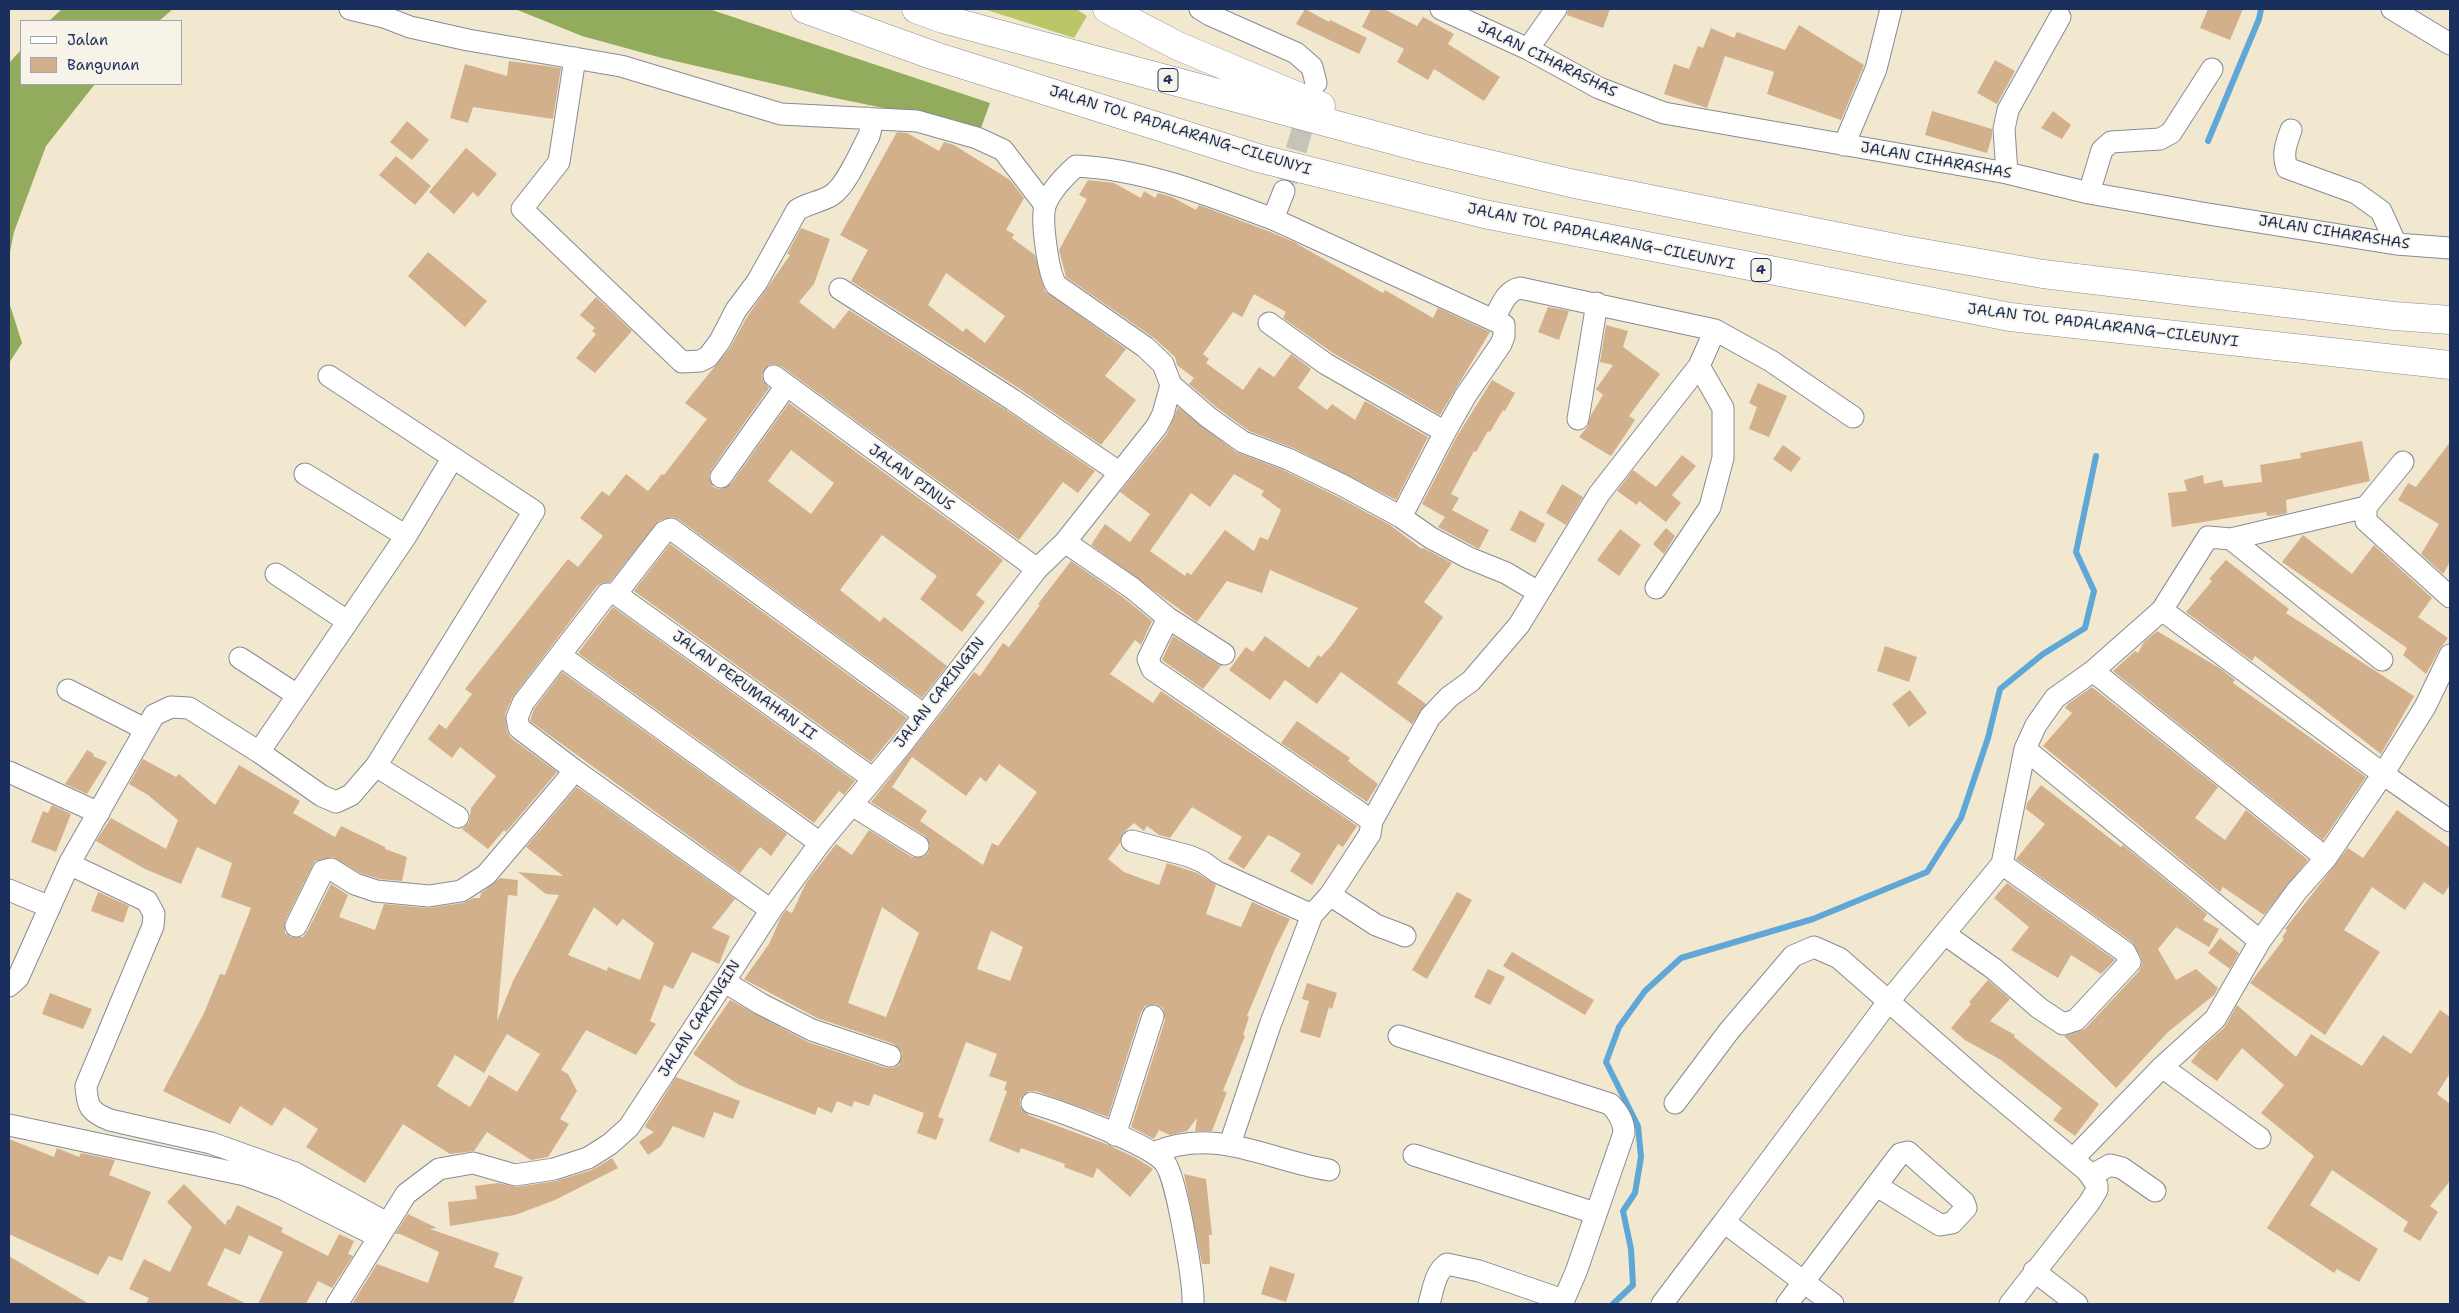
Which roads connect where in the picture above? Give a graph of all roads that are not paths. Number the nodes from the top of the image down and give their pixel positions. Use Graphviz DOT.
graph roads {
  1 [pos="350,9"];
  2 [pos="805,9"];
  3 [pos="916,9"];
  4 [pos="1107,9"];
  5 [pos="1200,9"];
  6 [pos="1441,9"];
  7 [pos="1556,9"];
  8 [pos="1891,9"];
  9 [pos="2392,9"];
  10 [pos="2060,17"];
  11 [pos="2450,44"];
  12 [pos="1528,49"];
  13 [pos="575,58"];
  14 [pos="2212,69"];
  15 [pos="1316,83"];
  16 [pos="867,118"];
  17 [pos="2291,130"];
  18 [pos="1844,145"];
  19 [pos="1422,148"];
  20 [pos="2006,173"];
  21 [pos="1284,191"];
  22 [pos="2089,193"];
  23 [pos="1045,206"];
  24 [pos="1273,219"];
  25 [pos="2396,244"];
  26 [pos="2450,248"];
  27 [pos="840,289"];
  28 [pos="1597,303"];
  29 [pos="1494,319"];
  30 [pos="2450,320"];
  31 [pos="1269,323"];
  32 [pos="1715,330"];
  33 [pos="2450,365"];
  34 [pos="1699,366"];
  35 [pos="329,376"];
  36 [pos="1171,385"];
  37 [pos="1853,417"];
  38 [pos="1578,419"];
  39 [pos="1445,432"];
  40 [pos="452,458"];
  41 [pos="2402,462"];
  42 [pos="1120,473"];
  43 [pos="305,474"];
  44 [pos="721,477"];
  45 [pos="2366,507"];
  46 [pos="1401,516"];
  47 [pos="406,536"];
  48 [pos="2231,539"];
  49 [pos="1064,542"];
  50 [pos="1037,569"];
  51 [pos="276,574"];
  52 [pos="1656,588"];
  53 [pos="2448,588"];
  54 [pos="1538,592"];
  55 [pos="616,594"];
  56 [pos="2162,610"];
  57 [pos="1168,618"];
  58 [pos="347,621"];
  59 [pos="1224,654"];
  60 [pos="2450,654"];
  61 [pos="561,656"];
  62 [pos="240,658"];
  63 [pos="2382,660"];
  64 [pos="2092,671"];
  65 [pos="68,690"];
  66 [pos="297,695"];
  67 [pos="923,714"];
  68 [pos="145,729"];
  69 [pos="2026,749"];
  70 [pos="259,752"];
  71 [pos="376,766"];
  72 [pos="573,769"];
  73 [pos="9,772"];
  74 [pos="2383,774"];
  75 [pos="872,778"];
  76 [pos="852,805"];
  77 [pos="99,813"];
  78 [pos="458,817"];
  79 [pos="1372,820"];
  80 [pos="2450,821"];
  81 [pos="1132,841"];
  82 [pos="820,843"];
  83 [pos="918,846"];
  84 [pos="2326,858"];
  85 [pos="69,864"];
  86 [pos="2002,864"];
  87 [pos="9,890"];
  88 [pos="1330,895"];
  89 [pos="50,907"];
  90 [pos="771,910"];
  91 [pos="1312,915"];
  92 [pos="296,926"];
  93 [pos="1946,935"];
  94 [pos="1405,936"];
  95 [pos="2260,941"];
  96 [pos="725,982"];
  97 [pos="9,986"];
  98 [pos="1888,1002"];
  99 [pos="1153,1016"];
  100 [pos="1399,1036"];
  101 [pos="890,1056"];
  102 [pos="2162,1067"];
  103 [pos="1675,1102"];
  104 [pos="1032,1103"];
  105 [pos="110,1120"];
  106 [pos="9,1125"];
  107 [pos="1115,1135"];
  108 [pos="2260,1138"];
  109 [pos="102,1144"];
  110 [pos="1230,1144"];
  111 [pos="1154,1153"];
  112 [pos="1414,1155"];
  113 [pos="2074,1158"];
  114 [pos="1329,1170"];
  115 [pos="2092,1175"];
  116 [pos="1877,1186"];
  117 [pos="2155,1190"];
  118 [pos="1595,1213"];
  119 [pos="1724,1222"];
  120 [pos="383,1230"];
  121 [pos="2034,1271"];
  122 [pos="1804,1282"];
  123 [pos="1563,1302"];
  124 [pos="337,1304"];
  125 [pos="1193,1304"];
  126 [pos="1429,1304"];
  127 [pos="1662,1304"];
  128 [pos="1787,1304"];
  129 [pos="1833,1304"];
  130 [pos="2010,1304"];
  131 [pos="2077,1304"];
  1 -- 13 [label="street"];
  2 -- 33 [label="highway, JALAN TOL PADALARANG–CILEUNYI / 4"];
  3 -- 19 [label="highway, 4"];
  4 -- 19 [label="highway"];
  5 -- 15 [label="street"];
  6 -- 12 [label="street, JALAN CIHARASHAS"];
  7 -- 12 [label="street"];
  8 -- 18 [label="street"];
  9 -- 11 [label="street"];
  10 -- 20 [label="street"];
  12 -- 18 [label="street, JALAN CIHARASHAS"];
  13 -- 16 [label="street"];
  13 -- 16 [label="street"];
  14 -- 22 [label="street"];
  16 -- 23 [label="street"];
  17 -- 25 [label="street"];
  18 -- 20 [label="street, JALAN CIHARASHAS"];
  19 -- 30 [label="highway, 4"];
  20 -- 22 [label="street, JALAN CIHARASHAS"];
  21 -- 24 [label="street"];
  22 -- 25 [label="street, JALAN CIHARASHAS"];
  23 -- 24 [label="street"];
  23 -- 36 [label="street"];
  24 -- 29 [label="street"];
  25 -- 26 [label="street, JALAN CIHARASHAS"];
  27 -- 42 [label="street"];
  28 -- 29 [label="street"];
  28 -- 32 [label="street"];
  28 -- 38 [label="street"];
  29 -- 39 [label="street"];
  31 -- 39 [label="street"];
  32 -- 34 [label="street"];
  32 -- 37 [label="street"];
  34 -- 52 [label="street"];
  34 -- 54 [label="street"];
  35 -- 40 [label="street"];
  36 -- 42 [label="street, JALAN CARINGIN"];
  36 -- 46 [label="street"];
  39 -- 46 [label="street"];
  40 -- 47 [label="street"];
  40 -- 71 [label="street"];
  41 -- 45 [label="street"];
  42 -- 49 [label="street, JALAN CARINGIN"];
  43 -- 47 [label="street"];
  44 -- 50 [label="street, JALAN PINUS"];
  45 -- 48 [label="street"];
  45 -- 53 [label="street"];
  46 -- 54 [label="street"];
  47 -- 58 [label="street"];
  48 -- 56 [label="street"];
  48 -- 63 [label="street"];
  49 -- 50 [label="street, JALAN CARINGIN"];
  49 -- 57 [label="street"];
  50 -- 67 [label="street, JALAN CARINGIN"];
  51 -- 58 [label="street"];
  54 -- 79 [label="street"];
  55 -- 61 [label="street"];
  55 -- 67 [label="street"];
  55 -- 75 [label="street, JALAN PERUMAHAN II"];
  56 -- 64 [label="street"];
  56 -- 74 [label="street"];
  57 -- 59 [label="street"];
  57 -- 79 [label="street"];
  58 -- 66 [label="street"];
  60 -- 74 [label="street"];
  61 -- 72 [label="street"];
  61 -- 82 [label="street"];
  62 -- 66 [label="street"];
  64 -- 69 [label="street"];
  64 -- 84 [label="street"];
  65 -- 68 [label="street"];
  66 -- 70 [label="street"];
  67 -- 75 [label="street, JALAN CARINGIN"];
  68 -- 70 [label="street"];
  68 -- 77 [label="street"];
  69 -- 86 [label="street"];
  69 -- 95 [label="street"];
  70 -- 71 [label="street"];
  71 -- 78 [label="street"];
  72 -- 90 [label="street"];
  72 -- 92 [label="street"];
  73 -- 77 [label="street"];
  74 -- 80 [label="street"];
  74 -- 84 [label="street"];
  75 -- 76 [label="street, JALAN CARINGIN"];
  76 -- 82 [label="street, JALAN CARINGIN"];
  76 -- 83 [label="street"];
  77 -- 85 [label="street"];
  79 -- 88 [label="street"];
  81 -- 91 [label="street"];
  82 -- 90 [label="street, JALAN CARINGIN"];
  84 -- 95 [label="street"];
  85 -- 89 [label="street"];
  85 -- 105 [label="street"];
  86 -- 93 [label="street"];
  86 -- 93 [label="street"];
  87 -- 89 [label="street"];
  88 -- 91 [label="street"];
  88 -- 94 [label="street"];
  89 -- 97 [label="street"];
  90 -- 96 [label="street, JALAN CARINGIN"];
  91 -- 110 [label="street"];
  93 -- 98 [label="street"];
  95 -- 102 [label="street"];
  96 -- 101 [label="street"];
  96 -- 120 [label="street, JALAN CARINGIN"];
  98 -- 103 [label="street"];
  98 -- 113 [label="street"];
  98 -- 119 [label="street"];
  99 -- 107 [label="street"];
  100 -- 118 [label="street"];
  102 -- 108 [label="street"];
  102 -- 113 [label="street"];
  104 -- 107 [label="street"];
  105 -- 109 [label="street"];
  105 -- 120 [label="street"];
  106 -- 109 [label="street"];
  107 -- 111 [label="street"];
  109 -- 120 [label="street"];
  110 -- 111 [label="street"];
  110 -- 114 [label="street"];
  111 -- 125 [label="street"];
  112 -- 118 [label="street"];
  113 -- 115 [label="street"];
  115 -- 117 [label="street"];
  115 -- 121 [label="street"];
  116 -- 122 [label="street"];
  118 -- 123 [label="street"];
  119 -- 122 [label="street"];
  119 -- 127 [label="street"];
  120 -- 124 [label="street, JALAN CARINGIN"];
  121 -- 130 [label="street"];
  121 -- 131 [label="street"];
  122 -- 128 [label="street"];
  122 -- 129 [label="street"];
  123 -- 126 [label="street"];
}
